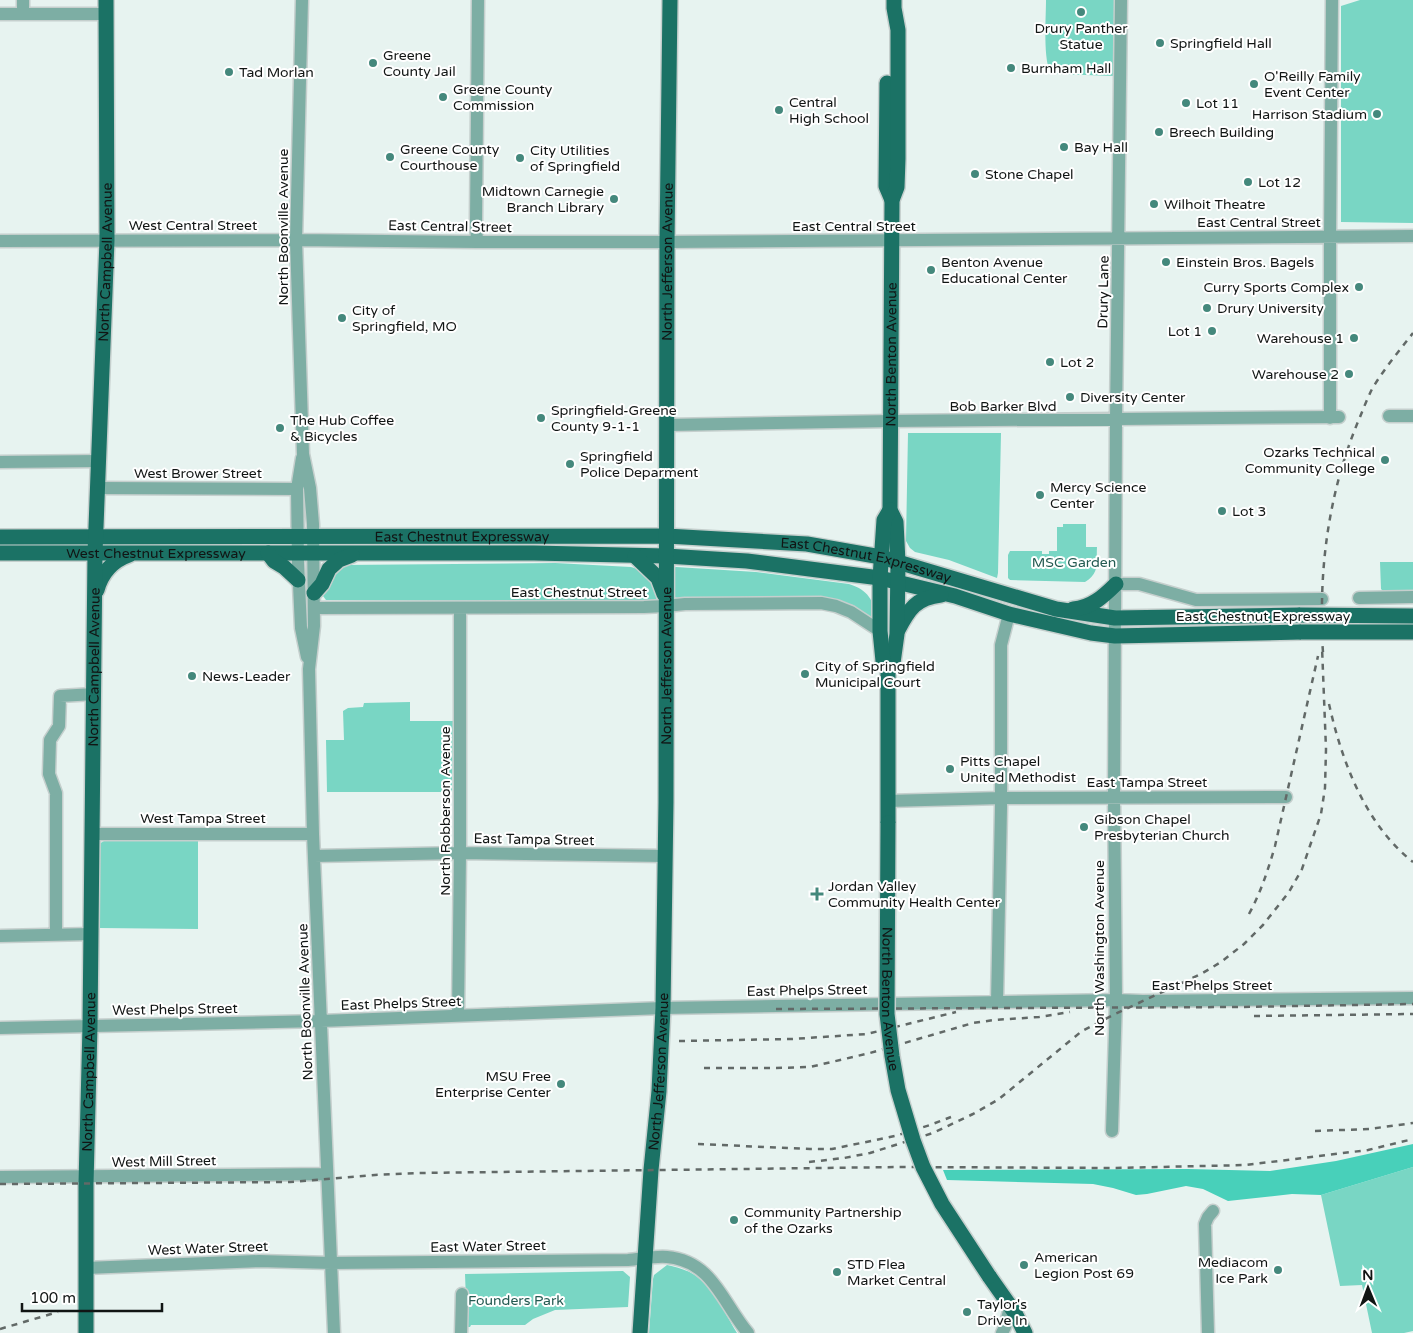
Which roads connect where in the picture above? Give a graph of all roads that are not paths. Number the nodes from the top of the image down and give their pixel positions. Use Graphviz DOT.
graph roads {
  1 [pos="23,0"];
  2 [pos="302,0"];
  3 [pos="478,0"];
  4 [pos="670,0"];
  5 [pos="1121,0"];
  6 [pos="1332,0"];
  7 [pos="894,4"];
  8 [pos="106,7"];
  9 [pos="0,14"];
  10 [pos="23,14"];
  11 [pos="1413,236"];
  12 [pos="1330,237"];
  13 [pos="1118,238"];
  14 [pos="107,240"];
  15 [pos="296,240"];
  16 [pos="0,241"];
  17 [pos="892,241"];
  18 [pos="477,242"];
  19 [pos="667,242"];
  20 [pos="1389,416"];
  21 [pos="1413,416"];
  22 [pos="1116,420"];
  23 [pos="891,421"];
  24 [pos="667,425"];
  25 [pos="303,454"];
  26 [pos="99,461"];
  27 [pos="0,462"];
  28 [pos="98,488"];
  29 [pos="297,489"];
  30 [pos="890,510"];
  31 [pos="666,536"];
  32 [pos="0,537"];
  33 [pos="96,537"];
  34 [pos="305,537"];
  35 [pos="0,553"];
  36 [pos="95,553"];
  37 [pos="136,553"];
  38 [pos="268,553"];
  39 [pos="306,553"];
  40 [pos="358,553"];
  41 [pos="635,556"];
  42 [pos="666,556"];
  43 [pos="881,557"];
  44 [pos="898,562"];
  45 [pos="880,578"];
  46 [pos="298,580"];
  47 [pos="897,582"];
  48 [pos="1116,584"];
  49 [pos="948,594"];
  50 [pos="95,596"];
  51 [pos="1413,597"];
  52 [pos="1359,598"];
  53 [pos="1322,599"];
  54 [pos="314,601"];
  55 [pos="666,603"];
  56 [pos="460,608"];
  57 [pos="1056,610"];
  58 [pos="1008,614"];
  59 [pos="1413,616"];
  60 [pos="1115,618"];
  61 [pos="880,631"];
  62 [pos="1413,632"];
  63 [pos="896,634"];
  64 [pos="1115,636"];
  65 [pos="309,669"];
  66 [pos="888,669"];
  67 [pos="94,694"];
  68 [pos="1114,797"];
  69 [pos="1286,797"];
  70 [pos="1001,798"];
  71 [pos="888,801"];
  72 [pos="92,834"];
  73 [pos="313,834"];
  74 [pos="460,853"];
  75 [pos="314,856"];
  76 [pos="665,856"];
  77 [pos="91,934"];
  78 [pos="56,935"];
  79 [pos="0,936"];
  80 [pos="1413,998"];
  81 [pos="1116,1000"];
  82 [pos="997,1002"];
  83 [pos="663,1008"];
  84 [pos="458,1015"];
  85 [pos="321,1021"];
  86 [pos="90,1026"];
  87 [pos="0,1028"];
  88 [pos="1112,1131"];
  89 [pos="328,1174"];
  90 [pos="0,1177"];
  91 [pos="87,1177"];
  92 [pos="1214,1211"];
  93 [pos="644,1259"];
  94 [pos="331,1263"];
  95 [pos="86,1268"];
  96 [pos="462,1294"];
  97 [pos="1010,1307"];
  98 [pos="86,1333"];
  99 [pos="334,1333"];
  100 [pos="461,1333"];
  101 [pos="640,1333"];
  102 [pos="748,1333"];
  103 [pos="1002,1333"];
  104 [pos="1026,1333"];
  105 [pos="1208,1333"];
  1 -- 10 [label="street"];
  2 -- 15 [label="street, North Boonville Avenue"];
  3 -- 18 [label="street"];
  4 -- 19 [label="main road, North Jefferson Avenue"];
  5 -- 13 [label="street, Drury Lane"];
  6 -- 12 [label="street"];
  7 -- 17 [label="main road, North Benton Avenue"];
  8 -- 10 [label="street"];
  8 -- 14 [label="main road, North Campbell Avenue"];
  9 -- 10 [label="street"];
  11 -- 12 [label="street, East Central Street"];
  12 -- 13 [label="street, East Central Street"];
  12 -- 22 [label="street, Bob Barker Blvd"];
  13 -- 17 [label="street, East Central Street"];
  13 -- 22 [label="street, Drury Lane"];
  14 -- 15 [label="street, West Central Street"];
  14 -- 16 [label="street, West Central Street"];
  14 -- 26 [label="main road, North Campbell Avenue"];
  15 -- 18 [label="street, East Central Street"];
  15 -- 25 [label="street, North Boonville Avenue"];
  17 -- 19 [label="street, East Central Street"];
  17 -- 23 [label="main road, North Benton Avenue"];
  18 -- 19 [label="street, East Central Street"];
  19 -- 24 [label="main road, North Jefferson Avenue"];
  20 -- 21 [label="street"];
  22 -- 23 [label="street, Bob Barker Blvd"];
  22 -- 48 [label="street, Drury Lane"];
  23 -- 24 [label="street, Bob Barker Blvd"];
  23 -- 30 [label="main road, North Benton Avenue"];
  24 -- 31 [label="main road, North Jefferson Avenue"];
  25 -- 29 [label="street, North Boonville Avenue"];
  25 -- 34 [label="street, North Boonville Avenue"];
  26 -- 27 [label="street"];
  26 -- 28 [label="main road, North Campbell Avenue"];
  28 -- 29 [label="street, West Brower Street"];
  28 -- 33 [label="main road, North Campbell Avenue"];
  29 -- 34 [label="street, North Boonville Avenue"];
  30 -- 43 [label="main road, North Benton Avenue"];
  30 -- 44 [label="main road, North Benton Avenue"];
  31 -- 34 [label="main road, East Chestnut Expressway"];
  31 -- 42 [label="main road, North Jefferson Avenue"];
  31 -- 43 [label="main road, East Chestnut Expressway"];
  32 -- 33 [label="main road, West Chestnut Expressway"];
  33 -- 34 [label="main road, West Chestnut Expressway"];
  33 -- 36 [label="main road, North Campbell Avenue"];
  34 -- 39 [label="street, North Boonville Avenue"];
  35 -- 36 [label="main road, West Chestnut Expressway"];
  36 -- 37 [label="main road, West Chestnut Expressway"];
  36 -- 50 [label="main road, North Campbell Avenue"];
  37 -- 38 [label="main road, West Chestnut Expressway"];
  37 -- 50 [label="main road"];
  38 -- 39 [label="main road, West Chestnut Expressway"];
  38 -- 46 [label="main road"];
  39 -- 40 [label="main road, East Chestnut Expressway"];
  39 -- 46 [label="street, North Boonville Avenue"];
  39 -- 54 [label="street, North Boonville Avenue"];
  40 -- 41 [label="main road, East Chestnut Expressway"];
  40 -- 54 [label="main road"];
  41 -- 42 [label="main road, East Chestnut Expressway"];
  41 -- 55 [label="main road"];
  42 -- 45 [label="main road, East Chestnut Expressway"];
  42 -- 55 [label="main road, North Jefferson Avenue"];
  43 -- 44 [label="main road, East Chestnut Expressway"];
  43 -- 45 [label="main road, North Benton Avenue"];
  44 -- 47 [label="main road, North Benton Avenue"];
  44 -- 57 [label="main road, East Chestnut Expressway"];
  45 -- 47 [label="main road, East Chestnut Expressway"];
  45 -- 61 [label="main road, North Benton Avenue"];
  46 -- 65 [label="street, North Boonville Avenue"];
  47 -- 49 [label="main road, East Chestnut Expressway"];
  47 -- 63 [label="main road, North Benton Avenue"];
  48 -- 53 [label="street"];
  48 -- 57 [label="main road"];
  48 -- 60 [label="street, North Washington Avenue"];
  49 -- 58 [label="main road, East Chestnut Expressway"];
  49 -- 63 [label="main road"];
  50 -- 67 [label="main road, North Campbell Avenue"];
  51 -- 52 [label="street"];
  54 -- 56 [label="street, East Chestnut Street"];
  54 -- 65 [label="street, North Boonville Avenue"];
  55 -- 56 [label="street, East Chestnut Street"];
  55 -- 61 [label="street, East Chestnut Street"];
  55 -- 76 [label="main road, North Jefferson Avenue"];
  56 -- 74 [label="street, North Robberson Avenue"];
  57 -- 60 [label="main road, East Chestnut Expressway"];
  58 -- 64 [label="main road, East Chestnut Expressway"];
  58 -- 70 [label="street"];
  59 -- 60 [label="main road, East Chestnut Expressway, bridge"];
  60 -- 64 [label="street, North Washington Avenue"];
  61 -- 66 [label="main road, North Benton Avenue"];
  62 -- 64 [label="main road, East Chestnut Expressway, bridge"];
  63 -- 66 [label="main road, North Benton Avenue"];
  64 -- 68 [label="street, North Washington Avenue"];
  65 -- 73 [label="street, North Boonville Avenue"];
  66 -- 71 [label="main road, North Benton Avenue"];
  67 -- 72 [label="main road, North Campbell Avenue"];
  67 -- 78 [label="street"];
  68 -- 69 [label="street, East Tampa Street"];
  68 -- 70 [label="street, East Tampa Street"];
  68 -- 81 [label="street, North Washington Avenue"];
  70 -- 71 [label="street, East Tampa Street"];
  70 -- 82 [label="street"];
  71 -- 97 [label="main road, North Benton Avenue, bridge"];
  72 -- 73 [label="street, West Tampa Street"];
  72 -- 77 [label="main road, North Campbell Avenue"];
  73 -- 75 [label="street, North Boonville Avenue"];
  74 -- 75 [label="street, East Tampa Street"];
  74 -- 76 [label="street, East Tampa Street"];
  74 -- 84 [label="street, North Robberson Avenue"];
  75 -- 85 [label="street, North Boonville Avenue"];
  76 -- 83 [label="main road, North Jefferson Avenue"];
  77 -- 78 [label="street"];
  77 -- 86 [label="main road, North Campbell Avenue"];
  78 -- 79 [label="street"];
  80 -- 81 [label="street, East Phelps Street"];
  81 -- 82 [label="street, East Phelps Street"];
  81 -- 88 [label="street, North Washington Avenue"];
  82 -- 83 [label="street, East Phelps Street"];
  83 -- 84 [label="street, East Phelps Street"];
  83 -- 93 [label="main road, North Jefferson Avenue"];
  84 -- 85 [label="street, East Phelps Street"];
  85 -- 86 [label="street, West Phelps Street"];
  85 -- 89 [label="street, North Boonville Avenue"];
  86 -- 87 [label="street, West Phelps Street"];
  86 -- 91 [label="main road, North Campbell Avenue"];
  89 -- 91 [label="street, West Mill Street"];
  89 -- 94 [label="street, North Boonville Avenue"];
  90 -- 91 [label="street, West Mill Street"];
  91 -- 95 [label="main road, North Campbell Avenue"];
  92 -- 105 [label="street"];
  93 -- 94 [label="street, East Water Street"];
  93 -- 101 [label="main road, North Jefferson Avenue"];
  93 -- 102 [label="street, East Water Street"];
  94 -- 95 [label="street, West Water Street"];
  94 -- 99 [label="street, North Boonville Avenue"];
  95 -- 98 [label="main road, North Campbell Avenue"];
  96 -- 100 [label="street"];
  97 -- 103 [label="street"];
  97 -- 104 [label="main road, North Benton Avenue"];
}
